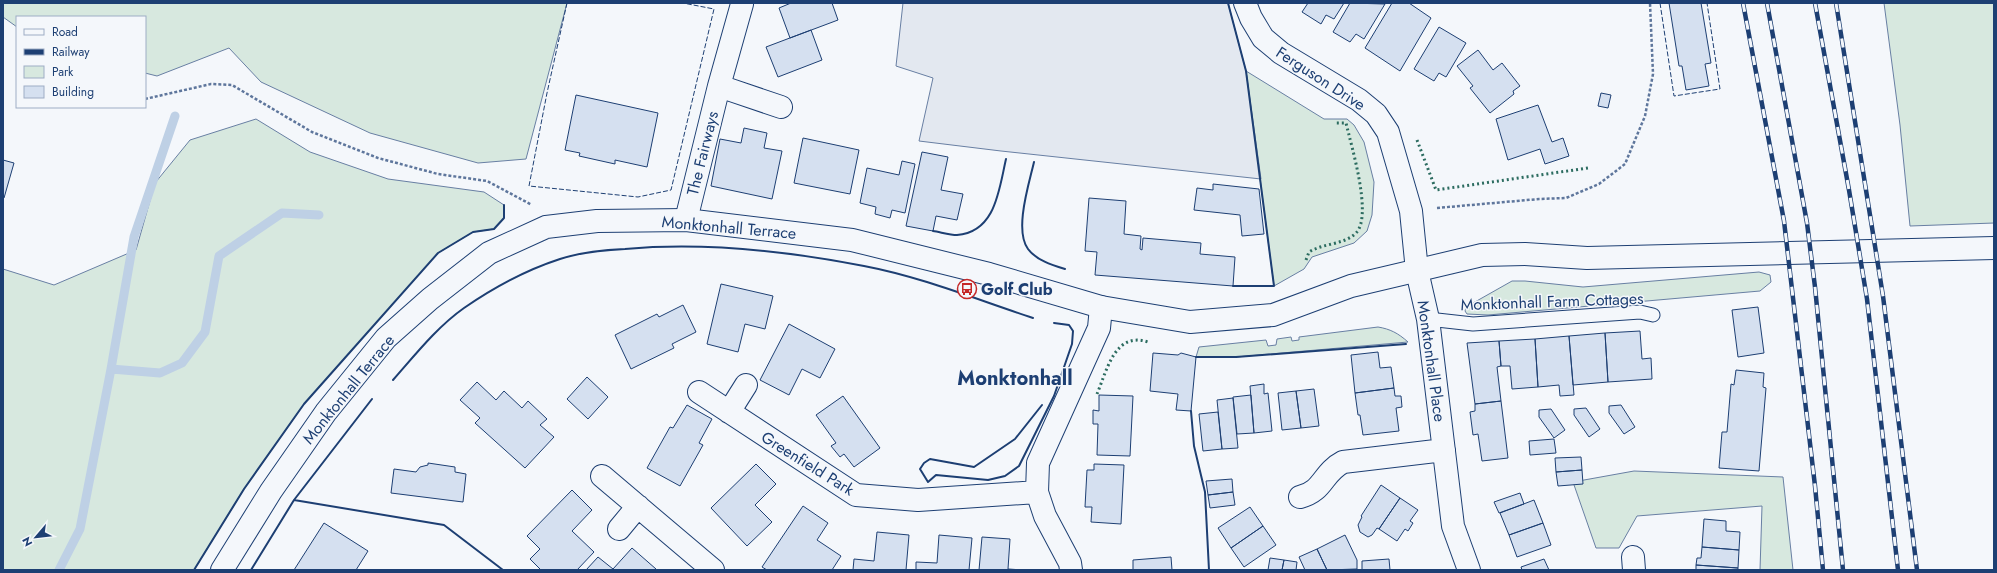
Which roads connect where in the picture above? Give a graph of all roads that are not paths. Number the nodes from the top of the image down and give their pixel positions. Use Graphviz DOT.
graph roads {
  1 [pos="1245,3"];
  2 [pos="742,4"];
  3 [pos="719,86"];
  4 [pos="781,107"];
  5 [pos="686,220"];
  6 [pos="1994,248"];
  7 [pos="1417,271"];
  8 [pos="1101,307"];
  9 [pos="1653,315"];
  10 [pos="1428,319"];
  11 [pos="746,385"];
  12 [pos="699,392"];
  13 [pos="729,412"];
  14 [pos="1444,450"];
  15 [pos="602,476"];
  16 [pos="1037,492"];
  17 [pos="1300,497"];
  18 [pos="638,506"];
  19 [pos="619,529"];
  20 [pos="222,570"];
  21 [pos="713,570"];
  22 [pos="1071,570"];
  23 [pos="1469,570"];
  1 -- 7 [label="street, Ferguson Drive"];
  2 -- 3 [label="street, The Fairways"];
  3 -- 4 [label="street"];
  3 -- 5 [label="street, The Fairways"];
  5 -- 8 [label="street, Monktonhall Terrace"];
  5 -- 20 [label="street, Monktonhall Terrace"];
  6 -- 7 [label="street, Monktonhall Terrace"];
  7 -- 8 [label="street, Monktonhall Terrace"];
  7 -- 10 [label="street, Monktonhall Place"];
  8 -- 16 [label="street"];
  9 -- 10 [label="lane, Monktonhall Farm Cottages"];
  10 -- 14 [label="street, Monktonhall Place"];
  11 -- 13 [label="street"];
  12 -- 13 [label="street, Greenfield Park"];
  13 -- 16 [label="street, Greenfield Park"];
  14 -- 17 [label="street"];
  14 -- 23 [label="street, Monktonhall Place"];
  15 -- 18 [label="street"];
  16 -- 22 [label="street"];
  18 -- 19 [label="street"];
  18 -- 21 [label="street"];
}
